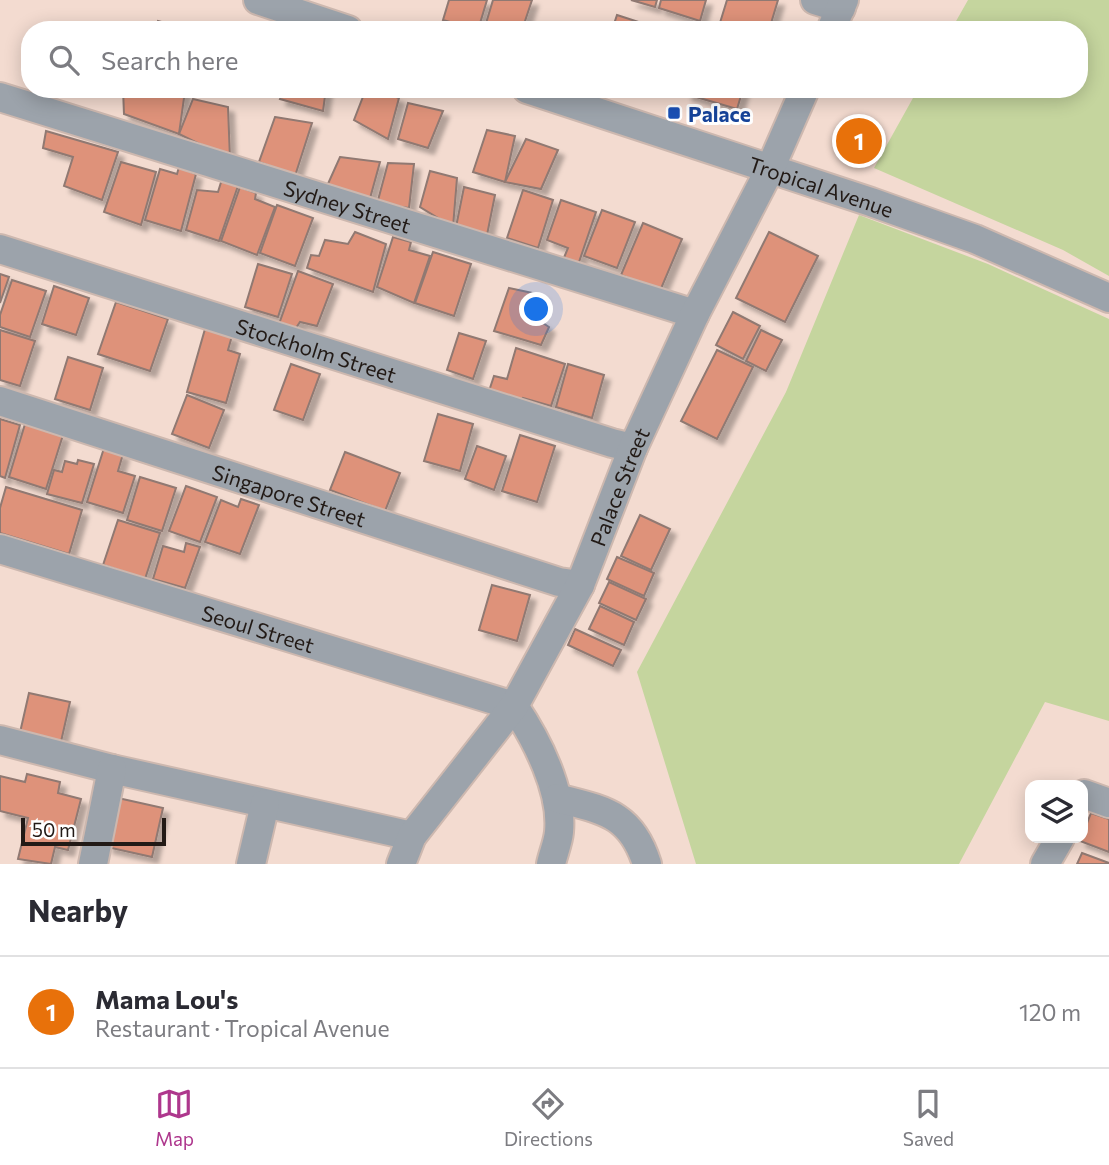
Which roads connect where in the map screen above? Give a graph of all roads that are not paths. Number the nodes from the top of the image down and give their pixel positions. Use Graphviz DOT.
graph roads {
  1 [pos="258,0"];
  2 [pos="321,21"];
  3 [pos="0,97"];
  4 [pos="554,98"];
  5 [pos="801,98"];
  6 [pos="770,169"];
  7 [pos="0,249"];
  8 [pos="1109,298"];
  9 [pos="695,314"];
  10 [pos="0,401"];
  11 [pos="633,448"];
  12 [pos="0,550"];
  13 [pos="579,586"];
  14 [pos="514,706"];
  15 [pos="0,740"];
  16 [pos="112,769"];
  17 [pos="1088,795"];
  18 [pos="557,798"];
  19 [pos="1109,803"];
  20 [pos="265,804"];
  21 [pos="412,836"];
  22 [pos="1057,843"];
  23 [pos="93,864"];
  24 [pos="251,864"];
  25 [pos="401,864"];
  26 [pos="551,864"];
  27 [pos="647,864"];
  28 [pos="1045,864"];
  1 -- 2 [label="street"];
  3 -- 9 [label="street, Sydney Street"];
  4 -- 6 [label="street, Tropical Avenue"];
  5 -- 6 [label="street, Palace Street"];
  6 -- 8 [label="street, Tropical Avenue"];
  6 -- 9 [label="street, Palace Street"];
  7 -- 11 [label="street, Stockholm Street"];
  9 -- 11 [label="street, Palace Street"];
  10 -- 13 [label="street, Singapore Street"];
  11 -- 13 [label="street, Palace Street"];
  12 -- 14 [label="street, Seoul Street"];
  13 -- 14 [label="street, Palace Street"];
  14 -- 18 [label="street"];
  14 -- 21 [label="street, Palace Street"];
  15 -- 16 [label="street"];
  16 -- 20 [label="street"];
  16 -- 23 [label="street"];
  17 -- 19 [label="street"];
  18 -- 26 [label="street"];
  18 -- 27 [label="street"];
  20 -- 21 [label="street"];
  20 -- 24 [label="street"];
  21 -- 25 [label="street, Palace Street"];
  22 -- 28 [label="street"];
}
